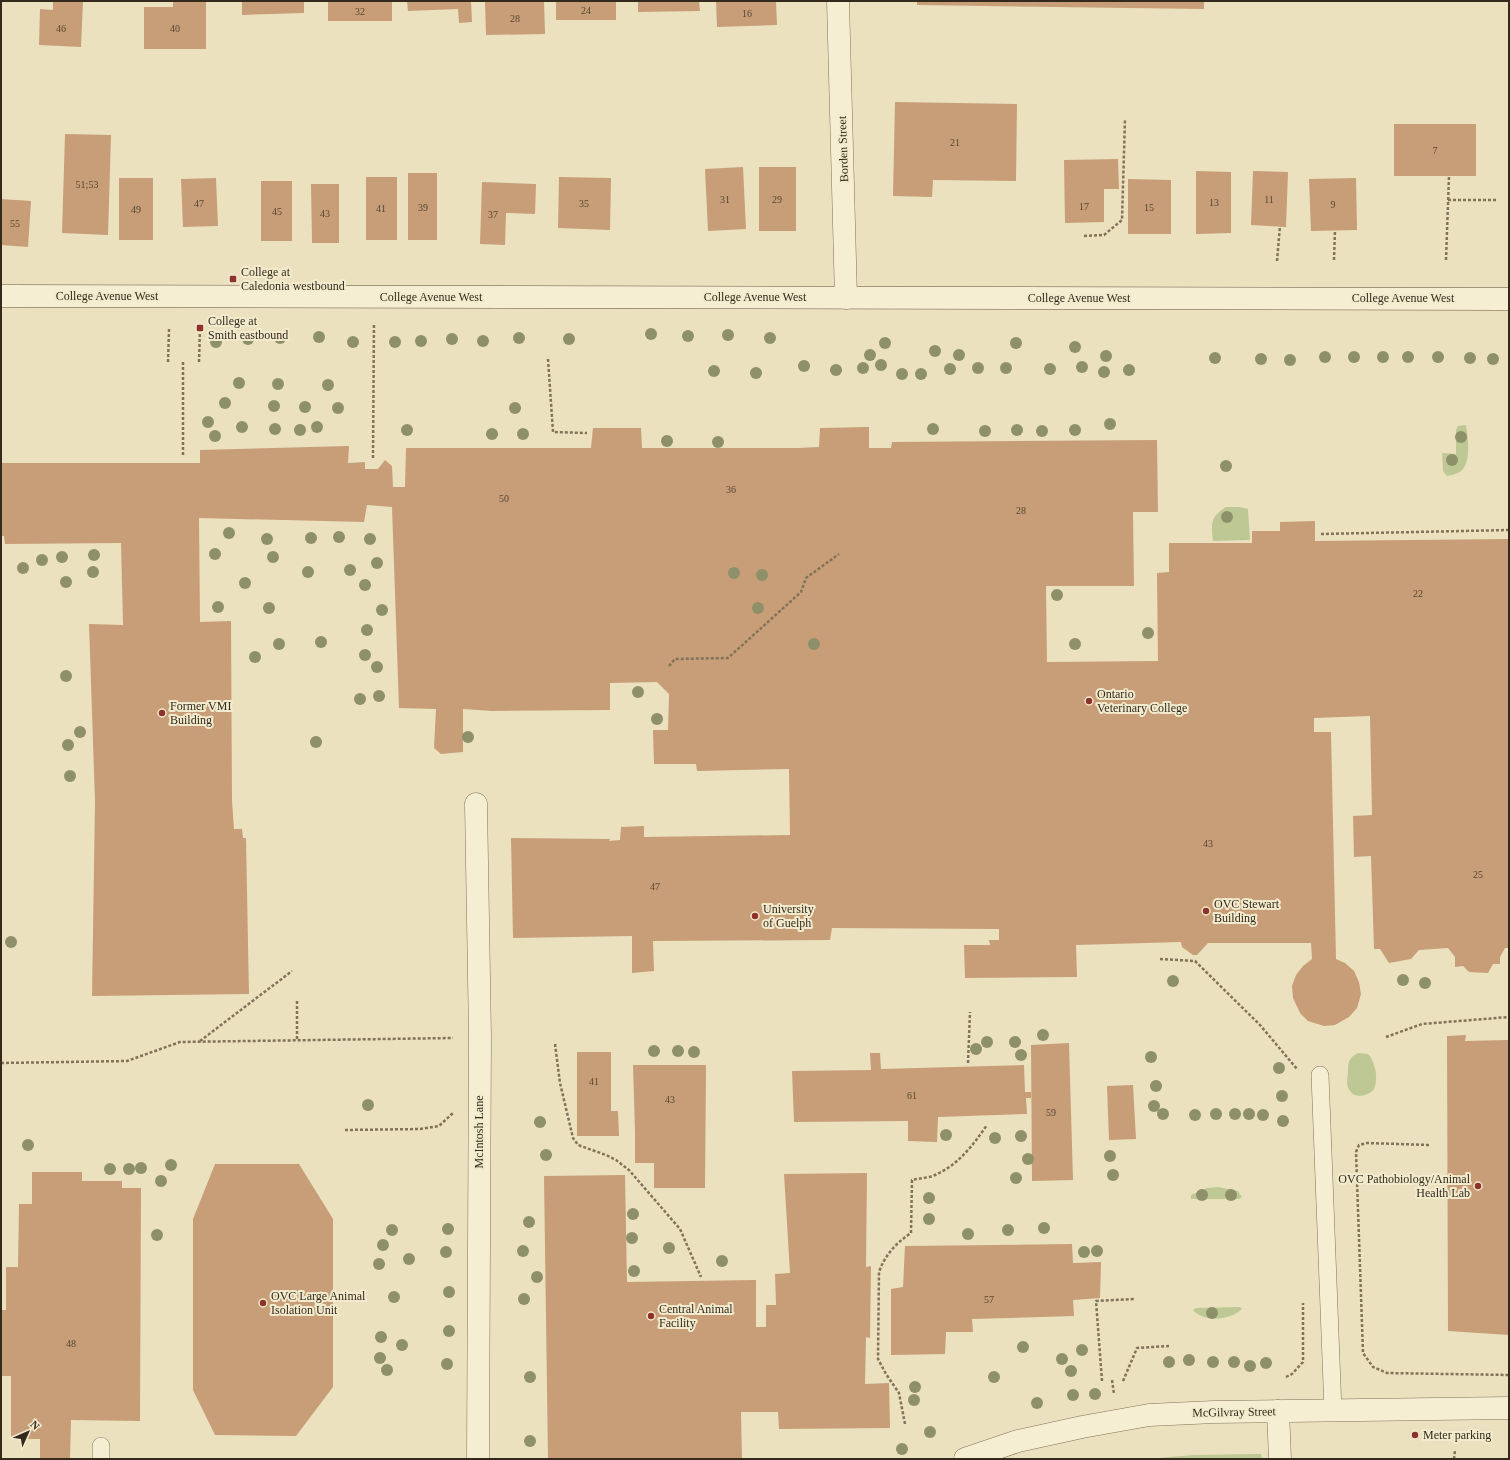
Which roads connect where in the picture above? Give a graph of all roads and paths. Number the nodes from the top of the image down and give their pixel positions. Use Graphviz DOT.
graph roads {
  1 [pos="838,1"];
  2 [pos="1125,119"];
  3 [pos="1449,176"];
  4 [pos="1448,200"];
  5 [pos="1496,200"];
  6 [pos="1280,226"];
  7 [pos="1335,230"];
  8 [pos="1084,236"];
  9 [pos="1334,260"];
  10 [pos="1446,260"];
  11 [pos="1277,261"];
  12 [pos="1,296"];
  13 [pos="374,297"];
  14 [pos="846,298"];
  15 [pos="1509,299"];
  16 [pos="169,328"];
  17 [pos="200,328"];
  18 [pos="548,359"];
  19 [pos="168,362"];
  20 [pos="183,362"];
  21 [pos="199,362"];
  22 [pos="586,433"];
  23 [pos="183,458"];
  24 [pos="373,458"];
  25 [pos="1509,530"];
  26 [pos="1321,534"];
  27 [pos="839,554"];
  28 [pos="669,666"];
  29 [pos="476,804"];
  30 [pos="1160,959"];
  31 [pos="292,971"];
  32 [pos="297,1001"];
  33 [pos="970,1012"];
  34 [pos="1509,1018"];
  35 [pos="480,1036"];
  36 [pos="1386,1037"];
  37 [pos="297,1040"];
  38 [pos="200,1042"];
  39 [pos="555,1044"];
  40 [pos="1,1063"];
  41 [pos="968,1063"];
  42 [pos="1320,1075"];
  43 [pos="1297,1076"];
  44 [pos="454,1112"];
  45 [pos="987,1125"];
  46 [pos="345,1130"];
  47 [pos="1429,1145"];
  48 [pos="701,1277"];
  49 [pos="1302,1298"];
  50 [pos="1134,1299"];
  51 [pos="1169,1346"];
  52 [pos="1509,1375"];
  53 [pos="1286,1377"];
  54 [pos="1123,1380"];
  55 [pos="1102,1381"];
  56 [pos="1509,1408"];
  57 [pos="1278,1411"];
  58 [pos="1333,1411"];
  59 [pos="905,1424"];
  60 [pos="1455,1450"];
  61 [pos="478,1459"];
  62 [pos="964,1459"];
  63 [pos="1280,1459"];
  64 [pos="1454,1459"];
  1 -- 14 [label="street, Borden Street"];
  2 -- 8 [label="path"];
  3 -- 4 [label="path"];
  4 -- 5 [label="path"];
  4 -- 10 [label="path"];
  6 -- 11 [label="path"];
  7 -- 9 [label="path"];
  12 -- 13 [label="street, College Avenue West"];
  13 -- 14 [label="street, College Avenue West"];
  13 -- 24 [label="path"];
  14 -- 15 [label="street, College Avenue West"];
  16 -- 19 [label="path"];
  17 -- 21 [label="path"];
  18 -- 22 [label="path"];
  20 -- 23 [label="path"];
  25 -- 26 [label="path"];
  27 -- 28 [label="path"];
  29 -- 35 [label="street, McIntosh Lane"];
  30 -- 43 [label="path"];
  31 -- 38 [label="path"];
  32 -- 37 [label="path"];
  33 -- 41 [label="path"];
  34 -- 36 [label="path"];
  35 -- 37 [label="path"];
  35 -- 61 [label="street, McIntosh Lane"];
  37 -- 38 [label="path"];
  38 -- 40 [label="path"];
  39 -- 48 [label="path"];
  42 -- 58 [label="lane"];
  44 -- 46 [label="path"];
  45 -- 59 [label="path"];
  47 -- 52 [label="path"];
  49 -- 53 [label="path"];
  50 -- 55 [label="path"];
  51 -- 54 [label="path"];
  56 -- 58 [label="street, McGilvray Street"];
  57 -- 58 [label="street, McGilvray Street"];
  57 -- 62 [label="street, McGilvray Street"];
  57 -- 63 [label="street"];
  60 -- 64 [label="path"];
}
